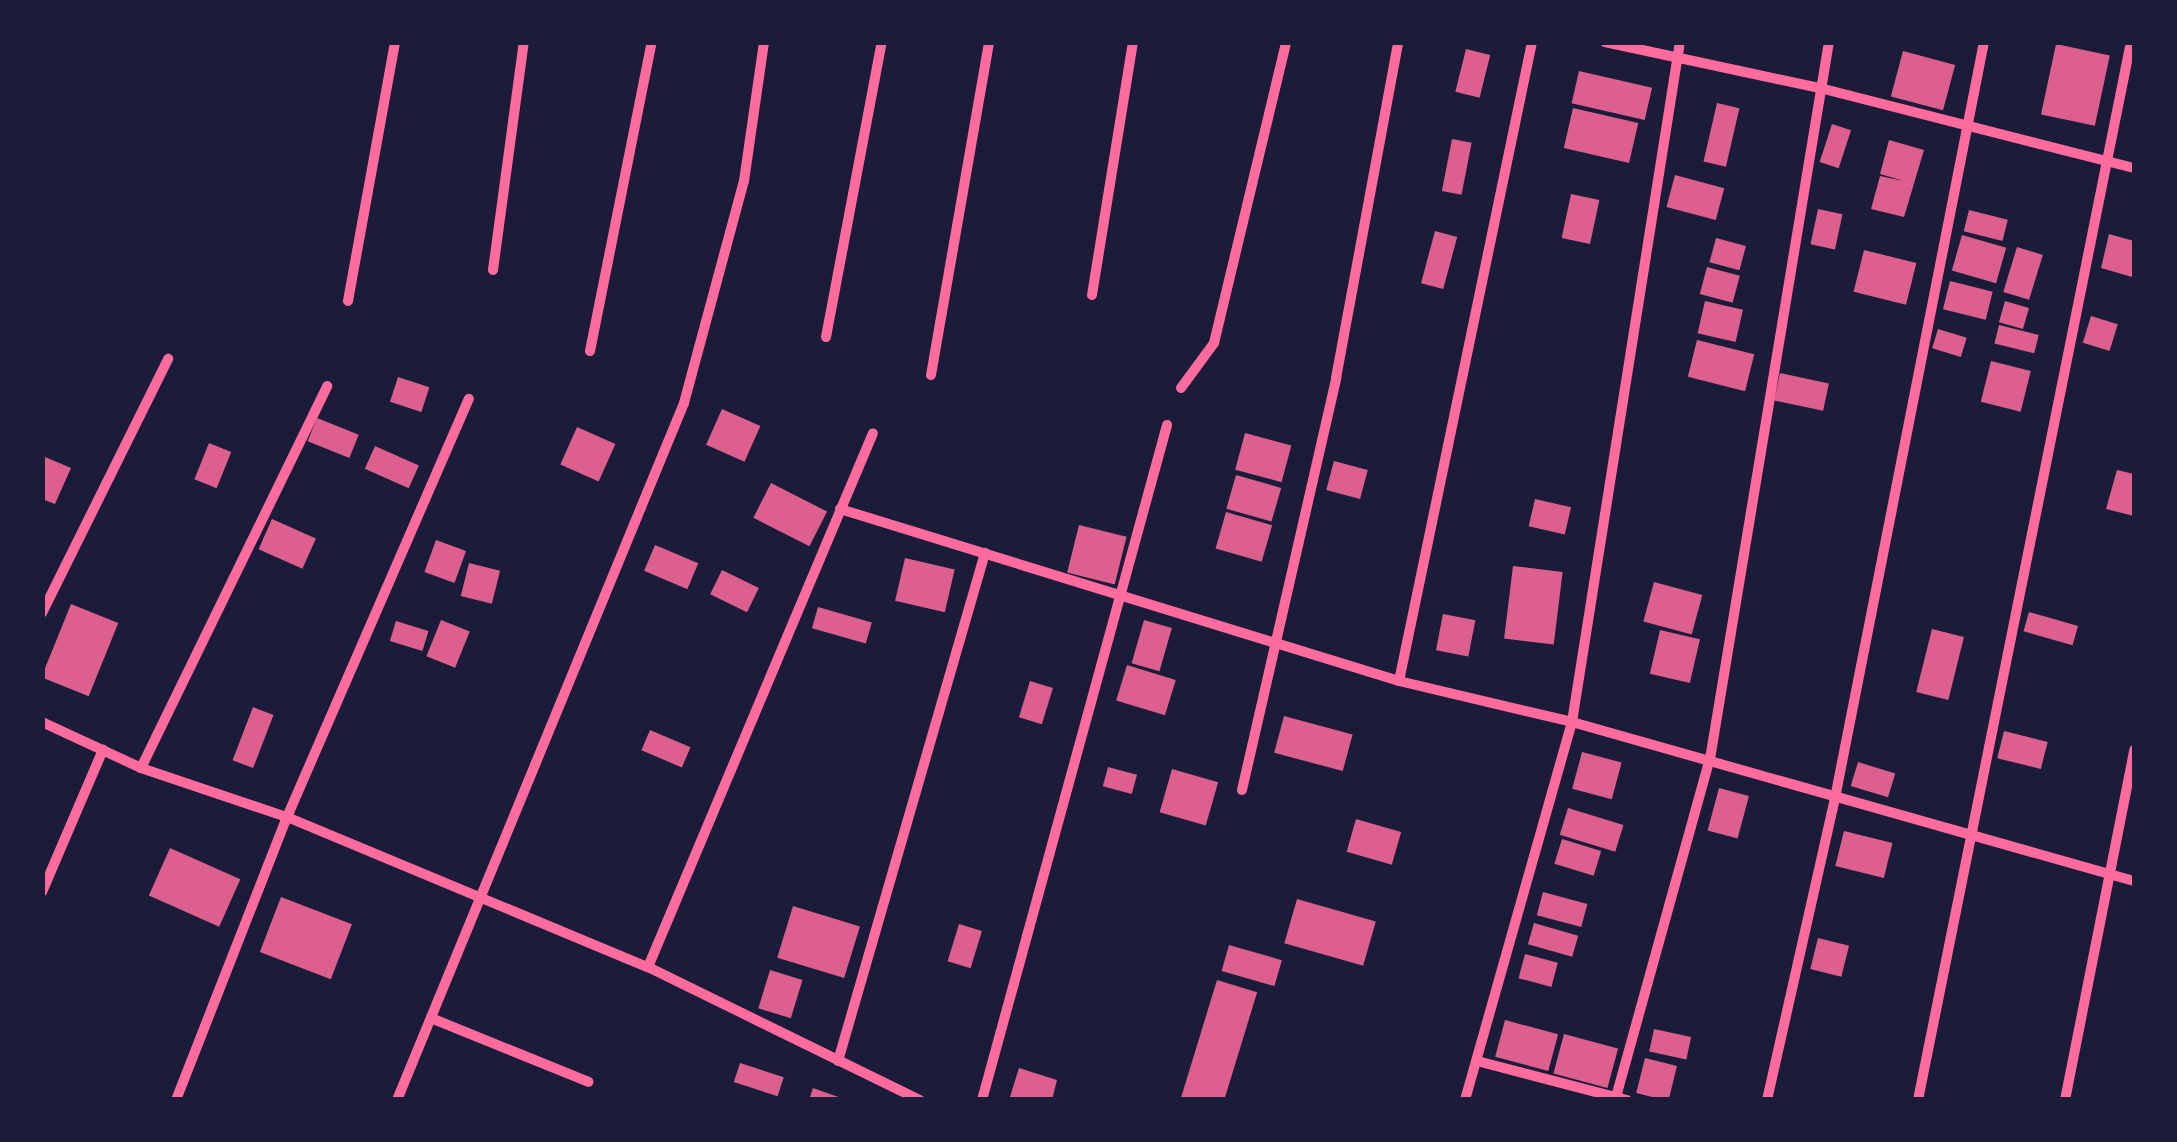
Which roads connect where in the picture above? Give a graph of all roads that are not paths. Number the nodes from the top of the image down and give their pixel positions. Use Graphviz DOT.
graph roads {
  1 [pos="394,42"];
  2 [pos="524,42"];
  3 [pos="652,42"];
  4 [pos="764,42"];
  5 [pos="882,42"];
  6 [pos="989,42"];
  7 [pos="1133,42"];
  8 [pos="1286,42"];
  9 [pos="1398,42"];
  10 [pos="1532,42"];
  11 [pos="1605,42"];
  12 [pos="1680,42"];
  13 [pos="1830,42"];
  14 [pos="1984,42"];
  15 [pos="2131,42"];
  16 [pos="1676,58"];
  17 [pos="1820,88"];
  18 [pos="1967,129"];
  19 [pos="2109,162"];
  20 [pos="2134,168"];
  21 [pos="493,270"];
  22 [pos="1092,294"];
  23 [pos="348,301"];
  24 [pos="826,337"];
  25 [pos="590,351"];
  26 [pos="168,360"];
  27 [pos="932,375"];
  28 [pos="327,386"];
  29 [pos="1181,388"];
  30 [pos="470,399"];
  31 [pos="1166,425"];
  32 [pos="873,433"];
  33 [pos="840,509"];
  34 [pos="985,554"];
  35 [pos="1124,596"];
  36 [pos="42,612"];
  37 [pos="1275,642"];
  38 [pos="1399,681"];
  39 [pos="42,722"];
  40 [pos="1572,722"];
  41 [pos="103,750"];
  42 [pos="2134,750"];
  43 [pos="1710,760"];
  44 [pos="141,768"];
  45 [pos="1242,790"];
  46 [pos="1835,798"];
  47 [pos="287,817"];
  48 [pos="1970,834"];
  49 [pos="2108,875"];
  50 [pos="2134,880"];
  51 [pos="42,892"];
  52 [pos="475,900"];
  53 [pos="648,967"];
  54 [pos="431,1018"];
  55 [pos="838,1061"];
  56 [pos="1477,1061"];
  57 [pos="589,1082"];
  58 [pos="1622,1098"];
  59 [pos="176,1100"];
  60 [pos="397,1100"];
  61 [pos="920,1100"];
  62 [pos="982,1100"];
  63 [pos="1465,1100"];
  64 [pos="1767,1100"];
  65 [pos="1918,1100"];
  66 [pos="2065,1100"];
  1 -- 23 [label="street"];
  2 -- 21 [label="street"];
  3 -- 25 [label="street"];
  4 -- 52 [label="street"];
  5 -- 24 [label="street"];
  6 -- 27 [label="street"];
  7 -- 22 [label="street"];
  8 -- 29 [label="street"];
  9 -- 37 [label="street"];
  10 -- 38 [label="street"];
  11 -- 16 [label="street"];
  12 -- 16 [label="street"];
  13 -- 17 [label="street"];
  14 -- 18 [label="street"];
  15 -- 19 [label="street"];
  16 -- 17 [label="street"];
  16 -- 40 [label="street"];
  17 -- 18 [label="street"];
  17 -- 43 [label="street"];
  18 -- 19 [label="street"];
  18 -- 46 [label="street"];
  19 -- 20 [label="street"];
  19 -- 48 [label="street"];
  26 -- 36 [label="street"];
  28 -- 44 [label="street"];
  30 -- 47 [label="street"];
  31 -- 35 [label="street"];
  32 -- 33 [label="street"];
  33 -- 34 [label="street"];
  33 -- 53 [label="street"];
  34 -- 35 [label="street"];
  34 -- 55 [label="street"];
  35 -- 37 [label="street"];
  35 -- 62 [label="street"];
  37 -- 38 [label="street"];
  37 -- 45 [label="street"];
  38 -- 40 [label="street"];
  39 -- 41 [label="street"];
  40 -- 43 [label="street"];
  40 -- 56 [label="street"];
  41 -- 44 [label="street"];
  41 -- 51 [label="street"];
  42 -- 49 [label="street"];
  43 -- 46 [label="street"];
  43 -- 58 [label="street"];
  44 -- 47 [label="street"];
  46 -- 48 [label="street"];
  46 -- 64 [label="street"];
  47 -- 52 [label="street"];
  47 -- 59 [label="street"];
  48 -- 49 [label="street"];
  48 -- 65 [label="street"];
  49 -- 50 [label="street"];
  49 -- 66 [label="street"];
  52 -- 53 [label="street"];
  52 -- 54 [label="street"];
  53 -- 55 [label="street"];
  54 -- 57 [label="street"];
  54 -- 60 [label="street"];
  55 -- 61 [label="street"];
  56 -- 58 [label="street"];
  56 -- 63 [label="street"];
}
